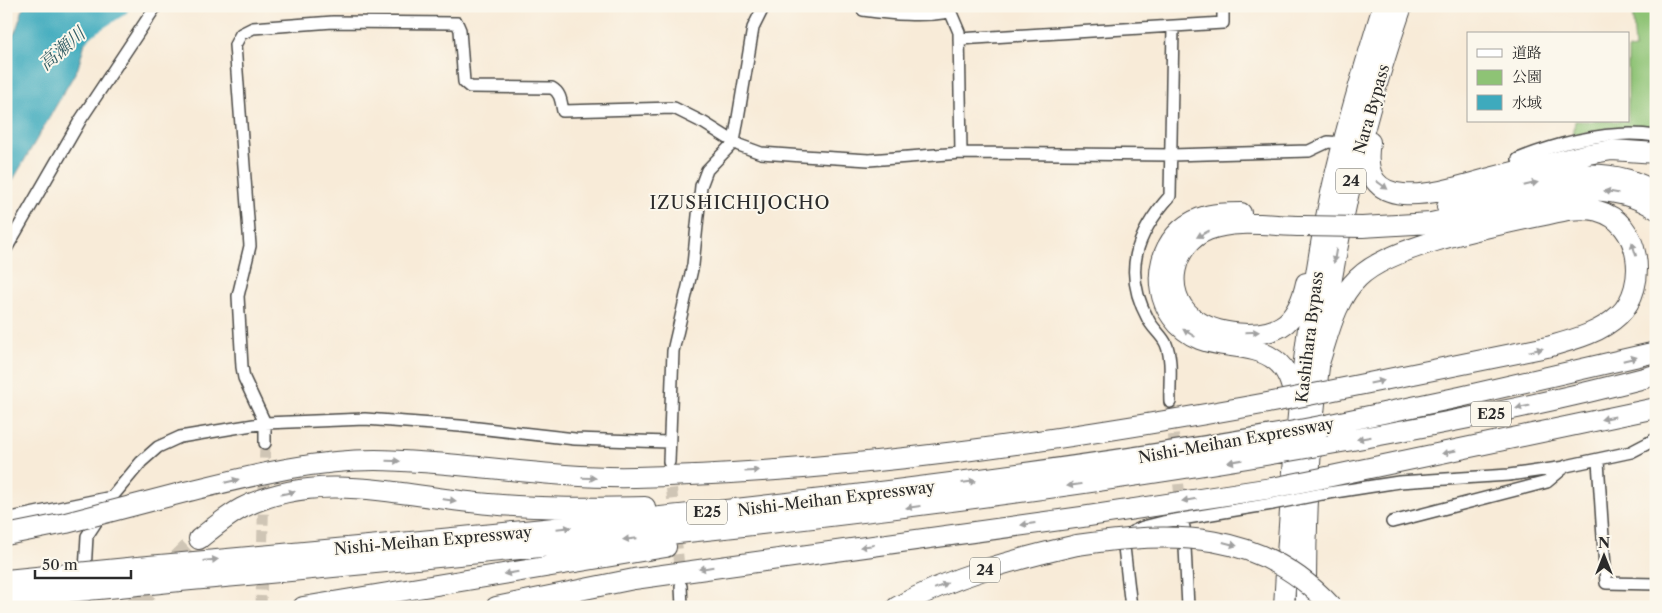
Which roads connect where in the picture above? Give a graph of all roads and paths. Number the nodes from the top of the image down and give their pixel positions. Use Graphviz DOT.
graph roads {
  1 [pos="156,6"];
  2 [pos="764,6"];
  3 [pos="1224,6"];
  4 [pos="1383,6"];
  5 [pos="1403,6"];
  6 [pos="949,9"];
  7 [pos="863,10"];
  8 [pos="1173,27"];
  9 [pos="958,39"];
  10 [pos="1656,136"];
  11 [pos="734,142"];
  12 [pos="1343,143"];
  13 [pos="961,153"];
  14 [pos="1656,153"];
  15 [pos="1171,155"];
  16 [pos="1518,159"];
  17 [pos="1332,188"];
  18 [pos="1656,193"];
  19 [pos="1504,199"];
  20 [pos="1656,209"];
  21 [pos="1437,216"];
  22 [pos="1304,220"];
  23 [pos="6,249"];
  24 [pos="1656,352"];
  25 [pos="1320,360"];
  26 [pos="1656,375"];
  27 [pos="1170,402"];
  28 [pos="1656,408"];
  29 [pos="1299,416"];
  30 [pos="265,423"];
  31 [pos="1656,439"];
  32 [pos="668,442"];
  33 [pos="265,443"];
  34 [pos="1283,443"];
  35 [pos="1598,460"];
  36 [pos="669,462"];
  37 [pos="1566,466"];
  38 [pos="940,486"];
  39 [pos="1322,486"];
  40 [pos="1272,496"];
  41 [pos="112,497"];
  42 [pos="6,518"];
  43 [pos="818,519"];
  44 [pos="1392,522"];
  45 [pos="1184,527"];
  46 [pos="6,535"];
  47 [pos="199,538"];
  48 [pos="128,577"];
  49 [pos="6,580"];
  50 [pos="1656,584"];
  51 [pos="681,586"];
  52 [pos="6,589"];
  53 [pos="6,598"];
  54 [pos="32,607"];
  55 [pos="83,607"];
  56 [pos="303,607"];
  57 [pos="496,607"];
  58 [pos="682,607"];
  59 [pos="897,607"];
  60 [pos="1131,607"];
  61 [pos="1188,607"];
  62 [pos="1284,607"];
  63 [pos="1306,607"];
  64 [pos="1332,607"];
  1 -- 23 [label="street"];
  2 -- 11 [label="street"];
  3 -- 8 [label="street"];
  4 -- 12 [label="highway, Nara Bypass / 24"];
  5 -- 21 [label="highway, one-way"];
  5 -- 25 [label="highway, Nara Bypass / 24, one-way"];
  6 -- 7 [label="street"];
  6 -- 9 [label="street"];
  8 -- 9 [label="street"];
  8 -- 15 [label="street"];
  9 -- 13 [label="street"];
  10 -- 16 [label="street"];
  11 -- 13 [label="street"];
  11 -- 30 [label="street"];
  11 -- 32 [label="street"];
  12 -- 15 [label="street"];
  12 -- 17 [label="highway, Nara Bypass / 24"];
  13 -- 15 [label="street"];
  14 -- 19 [label="highway"];
  15 -- 27 [label="street"];
  22 -- 17 [label="highway, one-way"];
  17 -- 29 [label="highway, Kashihara Bypass / 24"];
  19 -- 18 [label="highway, one-way"];
  20 -- 19 [label="highway, one-way"];
  19 -- 21 [label="highway"];
  19 -- 21 [label="highway"];
  19 -- 21 [label="highway"];
  19 -- 21 [label="highway"];
  46 -- 19 [label="highway, one-way, bridge"];
  21 -- 22 [label="highway"];
  21 -- 25 [label="highway"];
  29 -- 22 [label="highway, one-way"];
  34 -- 24 [label="highway, Nishi-Meihan Expressway / E25, one-way, bridge"];
  25 -- 63 [label="highway, Kashihara Bypass / 24"];
  26 -- 34 [label="highway, Nishi-Meihan Expressway / E25, one-way, bridge"];
  28 -- 39 [label="highway, one-way"];
  29 -- 62 [label="highway, Kashihara Bypass / 24"];
  30 -- 32 [label="street"];
  30 -- 33 [label="street"];
  30 -- 41 [label="street"];
  31 -- 35 [label="street"];
  32 -- 36 [label="street"];
  38 -- 34 [label="highway, Nishi-Meihan Expressway / E25, one-way"];
  34 -- 43 [label="highway, Nishi-Meihan Expressway / E25, one-way"];
  35 -- 37 [label="street"];
  35 -- 50 [label="street"];
  37 -- 39 [label="street"];
  37 -- 44 [label="street"];
  47 -- 38 [label="highway, one-way"];
  48 -- 38 [label="highway, Nishi-Meihan Expressway / E25, one-way"];
  39 -- 40 [label="highway, bridge"];
  40 -- 57 [label="highway, one-way"];
  40 -- 60 [label="street"];
  41 -- 42 [label="street"];
  41 -- 55 [label="street"];
  43 -- 48 [label="highway, Nishi-Meihan Expressway / E25, one-way"];
  43 -- 56 [label="highway, one-way"];
  45 -- 61 [label="street"];
  48 -- 49 [label="highway, Nishi-Meihan Expressway / E25, bridge"];
  48 -- 53 [label="highway, Nishi-Meihan Expressway / E25, bridge"];
  51 -- 58 [label="street"];
  52 -- 54 [label="highway"];
  59 -- 64 [label="highway, 24, one-way, bridge"];
}
